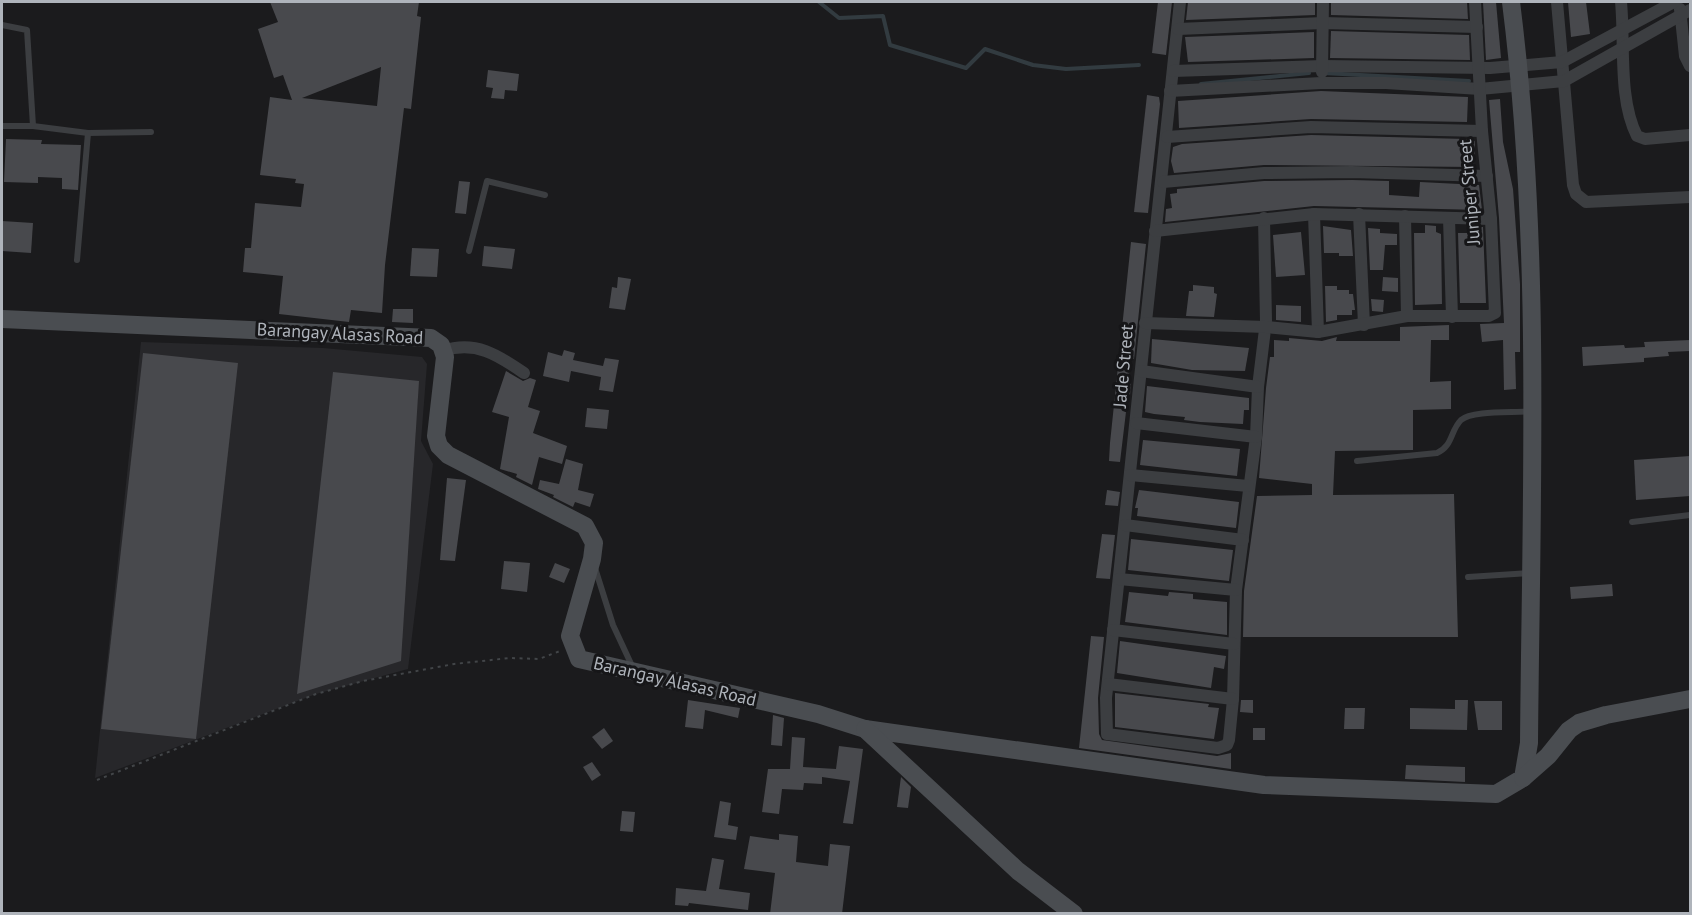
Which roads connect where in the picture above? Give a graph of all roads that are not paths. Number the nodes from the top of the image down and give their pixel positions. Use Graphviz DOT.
graph roads {
  1 [pos="1180,2"];
  2 [pos="1323,2"];
  3 [pos="1475,2"];
  4 [pos="1511,2"];
  5 [pos="1557,2"];
  6 [pos="1621,2"];
  7 [pos="1674,2"];
  8 [pos="1679,2"];
  9 [pos="1685,13"];
  10 [pos="1323,23"];
  11 [pos="2,25"];
  12 [pos="1477,27"];
  13 [pos="1178,29"];
  14 [pos="1623,29"];
  15 [pos="1622,48"];
  16 [pos="1562,62"];
  17 [pos="1322,66"];
  18 [pos="1690,66"];
  19 [pos="1519,67"];
  20 [pos="1479,68"];
  21 [pos="1173,71"];
  22 [pos="1564,81"];
  23 [pos="1321,83"];
  24 [pos="1521,86"];
  25 [pos="1480,89"];
  26 [pos="1170,91"];
  27 [pos="2,126"];
  28 [pos="33,126"];
  29 [pos="1482,131"];
  30 [pos="151,132"];
  31 [pos="88,133"];
  32 [pos="1690,135"];
  33 [pos="1167,137"];
  34 [pos="1487,176"];
  35 [pos="1163,182"];
  36 [pos="545,195"];
  37 [pos="1690,197"];
  38 [pos="1314,214"];
  39 [pos="1359,214"];
  40 [pos="1405,216"];
  41 [pos="1264,218"];
  42 [pos="1449,218"];
  43 [pos="1491,219"];
  44 [pos="1155,231"];
  45 [pos="469,251"];
  46 [pos="77,260"];
  47 [pos="1407,316"];
  48 [pos="1452,316"];
  49 [pos="2,319"];
  50 [pos="1145,323"];
  51 [pos="1364,325"];
  52 [pos="1266,327"];
  53 [pos="1318,332"];
  54 [pos="443,351"];
  55 [pos="1141,371"];
  56 [pos="524,373"];
  57 [pos="1258,387"];
  58 [pos="1532,411"];
  59 [pos="1136,423"];
  60 [pos="1256,437"];
  61 [pos="1357,461"];
  62 [pos="1130,475"];
  63 [pos="1248,486"];
  64 [pos="1690,515"];
  65 [pos="1632,522"];
  66 [pos="1125,525"];
  67 [pos="1243,540"];
  68 [pos="592,559"];
  69 [pos="1531,573"];
  70 [pos="1468,577"];
  71 [pos="1119,579"];
  72 [pos="1236,590"];
  73 [pos="1113,630"];
  74 [pos="1234,644"];
  75 [pos="635,672"];
  76 [pos="1108,684"];
  77 [pos="1233,699"];
  78 [pos="1690,699"];
  79 [pos="865,729"];
  80 [pos="1523,778"];
  81 [pos="1074,914"];
  1 -- 13 [label="street, Jade Street"];
  2 -- 10 [label="street"];
  3 -- 12 [label="street, Juniper Street"];
  4 -- 19 [label="street"];
  5 -- 16 [label="street"];
  6 -- 14 [label="street"];
  7 -- 14 [label="street"];
  8 -- 9 [label="street"];
  9 -- 15 [label="street"];
  9 -- 18 [label="street"];
  10 -- 12 [label="street"];
  10 -- 13 [label="street"];
  10 -- 17 [label="street"];
  11 -- 28 [label="lane"];
  12 -- 20 [label="street, Juniper Street"];
  13 -- 21 [label="street, Jade Street"];
  14 -- 15 [label="street"];
  14 -- 16 [label="street"];
  15 -- 22 [label="street"];
  15 -- 32 [label="street"];
  16 -- 19 [label="street"];
  16 -- 22 [label="street"];
  17 -- 20 [label="street"];
  17 -- 21 [label="street"];
  17 -- 23 [label="street"];
  19 -- 20 [label="street"];
  19 -- 24 [label="street"];
  20 -- 25 [label="street, Juniper Street"];
  21 -- 26 [label="street, Jade Street"];
  22 -- 24 [label="street"];
  22 -- 37 [label="street"];
  23 -- 25 [label="street"];
  23 -- 26 [label="street"];
  24 -- 25 [label="street"];
  24 -- 58 [label="street"];
  25 -- 29 [label="street, Juniper Street"];
  26 -- 33 [label="street, Jade Street"];
  27 -- 28 [label="lane"];
  28 -- 31 [label="lane"];
  29 -- 33 [label="street"];
  29 -- 34 [label="street, Juniper Street"];
  30 -- 31 [label="lane"];
  31 -- 46 [label="lane"];
  33 -- 35 [label="street, Jade Street"];
  34 -- 35 [label="street"];
  34 -- 43 [label="street, Juniper Street"];
  35 -- 44 [label="street, Jade Street"];
  36 -- 45 [label="lane"];
  38 -- 39 [label="street"];
  38 -- 41 [label="street"];
  38 -- 53 [label="street"];
  39 -- 40 [label="street"];
  39 -- 51 [label="street"];
  40 -- 42 [label="street"];
  40 -- 47 [label="street"];
  41 -- 44 [label="street"];
  41 -- 52 [label="street"];
  42 -- 43 [label="street"];
  42 -- 48 [label="street"];
  43 -- 48 [label="street, Juniper Street"];
  44 -- 50 [label="street, Jade Street"];
  47 -- 48 [label="street"];
  47 -- 51 [label="street"];
  49 -- 54 [label="street, Barangay Alasas Road"];
  50 -- 52 [label="street"];
  50 -- 55 [label="street, Jade Street"];
  51 -- 53 [label="street"];
  52 -- 53 [label="street"];
  52 -- 57 [label="street"];
  54 -- 56 [label="street"];
  54 -- 68 [label="street, Barangay Alasas Road"];
  55 -- 57 [label="street"];
  55 -- 59 [label="street, Jade Street"];
  57 -- 60 [label="street"];
  58 -- 61 [label="lane"];
  58 -- 69 [label="street"];
  59 -- 60 [label="street"];
  59 -- 62 [label="street, Jade Street"];
  60 -- 63 [label="street"];
  62 -- 63 [label="street"];
  62 -- 66 [label="street, Jade Street"];
  63 -- 67 [label="street"];
  64 -- 65 [label="lane"];
  66 -- 67 [label="street"];
  66 -- 71 [label="street, Jade Street"];
  67 -- 72 [label="street"];
  68 -- 75 [label="lane"];
  68 -- 75 [label="street, Barangay Alasas Road"];
  69 -- 70 [label="lane"];
  69 -- 80 [label="street"];
  71 -- 72 [label="street"];
  71 -- 73 [label="street, Jade Street"];
  72 -- 74 [label="street"];
  73 -- 74 [label="street"];
  73 -- 76 [label="street, Jade Street"];
  74 -- 77 [label="street"];
  75 -- 79 [label="street, Barangay Alasas Road"];
  76 -- 77 [label="street"];
  76 -- 77 [label="street, Jade Street"];
  78 -- 80 [label="street, Barangay Alasas Road"];
  79 -- 80 [label="street, Barangay Alasas Road"];
  79 -- 81 [label="street"];
}
